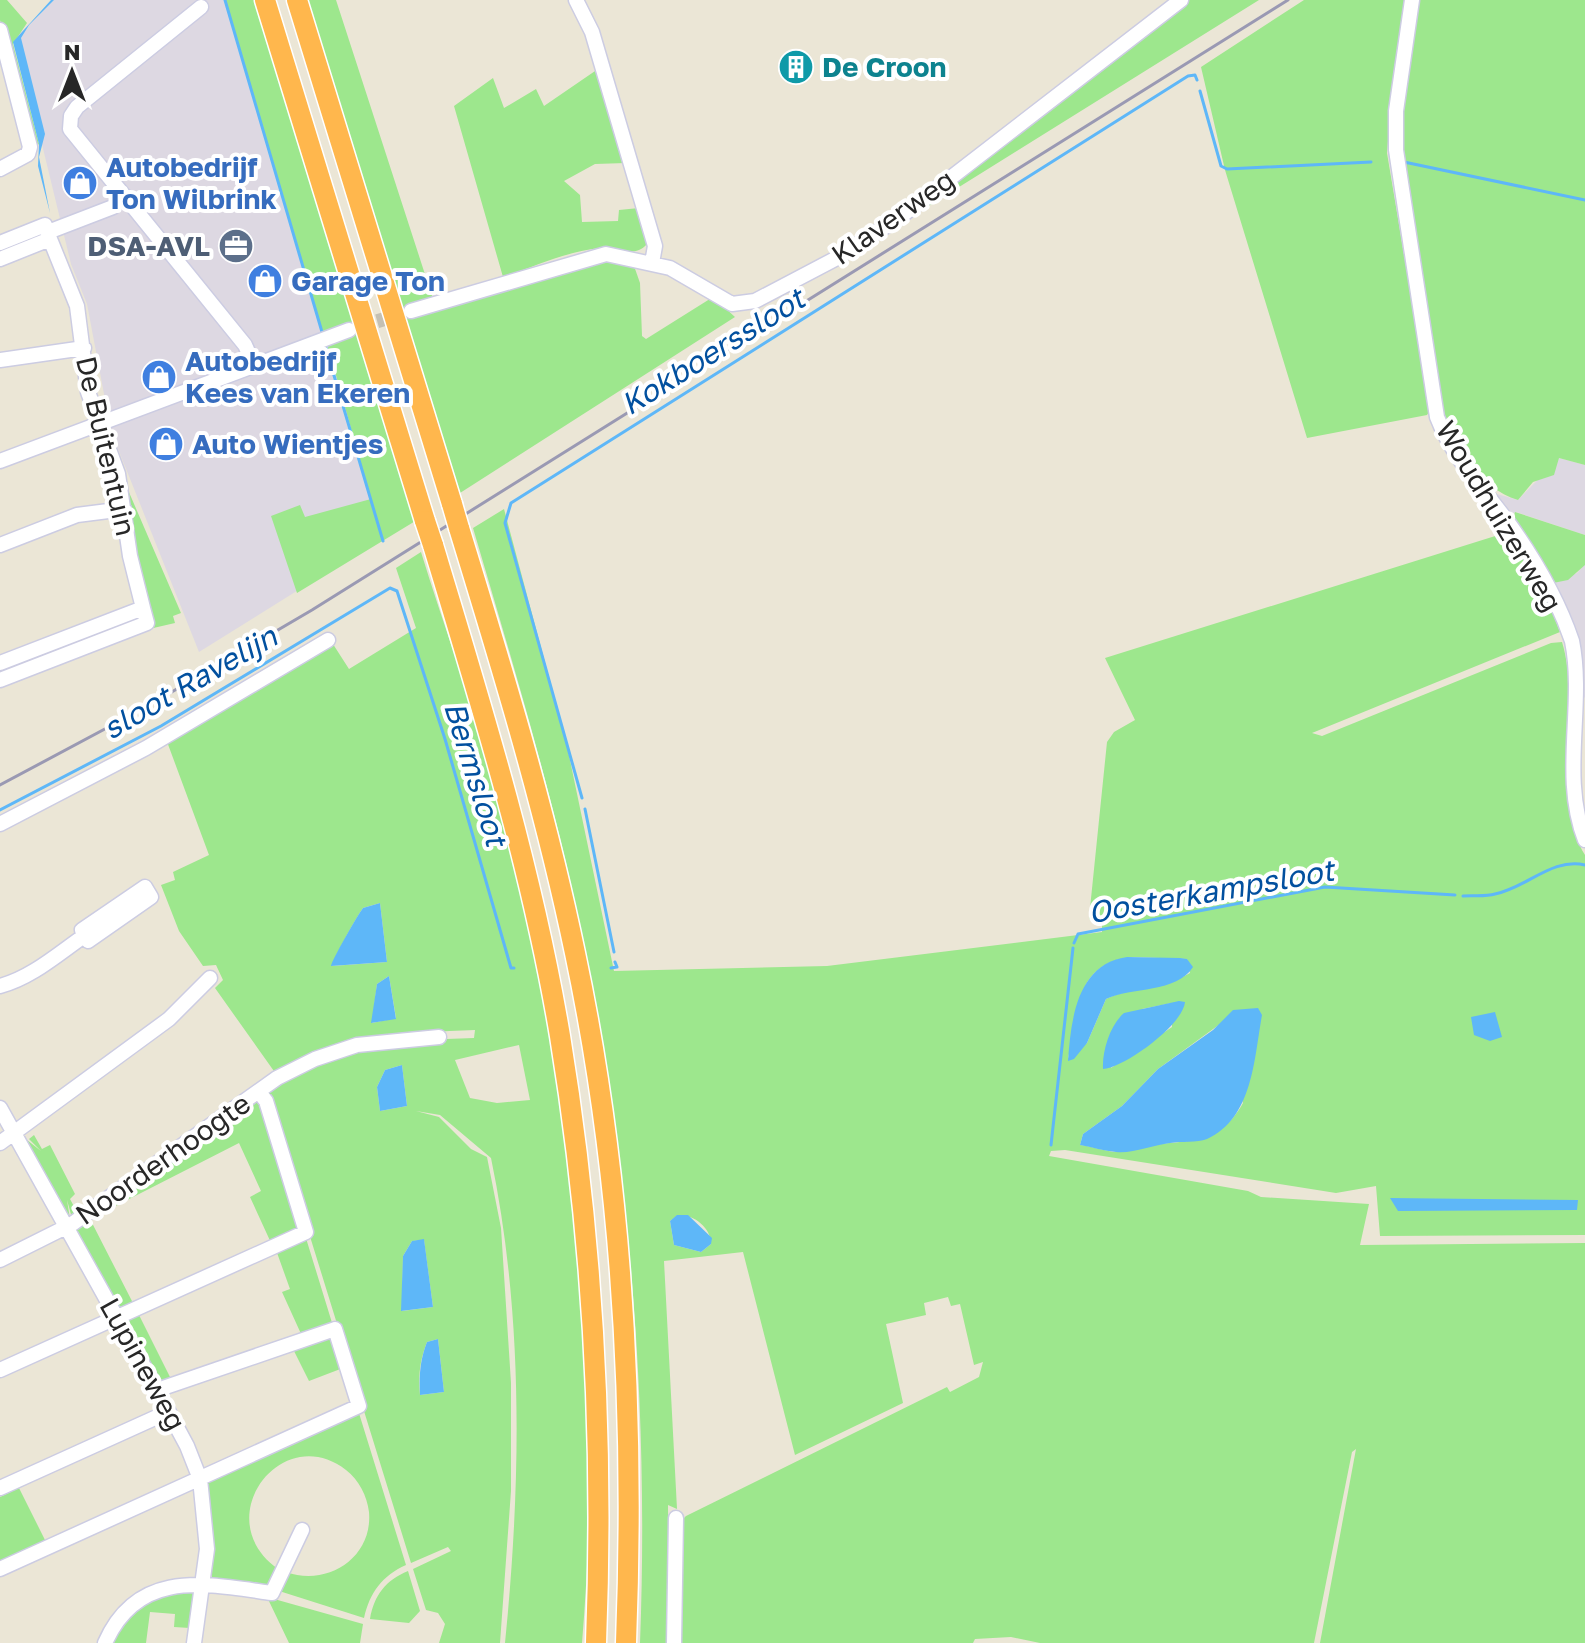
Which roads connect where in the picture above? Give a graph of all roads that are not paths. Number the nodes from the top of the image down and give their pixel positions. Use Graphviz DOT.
graph roads {
  1 [pos="265,0"];
  2 [pos="297,0"];
  3 [pos="576,0"];
  4 [pos="1181,0"];
  5 [pos="1412,0"];
  6 [pos="201,7"];
  7 [pos="0,30"];
  8 [pos="0,169"];
  9 [pos="125,196"];
  10 [pos="49,236"];
  11 [pos="0,243"];
  12 [pos="0,259"];
  13 [pos="652,263"];
  14 [pos="411,311"];
  15 [pos="349,330"];
  16 [pos="84,348"];
  17 [pos="0,360"];
  18 [pos="253,363"];
  19 [pos="98,423"];
  20 [pos="0,461"];
  21 [pos="124,509"];
  22 [pos="0,545"];
  23 [pos="143,608"];
  24 [pos="328,640"];
  25 [pos="0,663"];
  26 [pos="0,680"];
  27 [pos="0,824"];
  28 [pos="1585,840"];
  29 [pos="84,936"];
  30 [pos="210,978"];
  31 [pos="0,986"];
  32 [pos="439,1037"];
  33 [pos="259,1092"];
  34 [pos="0,1108"];
  35 [pos="15,1134"];
  36 [pos="0,1143"];
  37 [pos="67,1227"];
  38 [pos="0,1260"];
  39 [pos="117,1317"];
  40 [pos="0,1370"];
  41 [pos="157,1390"];
  42 [pos="168,1412"];
  43 [pos="200,1479"];
  44 [pos="0,1488"];
  45 [pos="676,1518"];
  46 [pos="302,1530"];
  47 [pos="0,1569"];
  48 [pos="203,1584"];
  49 [pos="105,1643"];
  50 [pos="194,1643"];
  51 [pos="596,1643"];
  52 [pos="626,1643"];
  53 [pos="674,1643"];
  1 -- 51 [label="highway, bridge"];
  2 -- 52 [label="highway, bridge"];
  3 -- 13 [label="street"];
  4 -- 13 [label="street, Klaverweg"];
  5 -- 28 [label="street, Woudhuizerweg"];
  6 -- 9 [label="street"];
  7 -- 8 [label="street"];
  9 -- 10 [label="street"];
  9 -- 18 [label="street"];
  10 -- 11 [label="street"];
  10 -- 12 [label="street"];
  10 -- 16 [label="street, De Buitentuin"];
  13 -- 14 [label="street, Klaverweg"];
  15 -- 18 [label="street"];
  16 -- 17 [label="street"];
  16 -- 19 [label="street, De Buitentuin"];
  18 -- 19 [label="street"];
  19 -- 20 [label="street"];
  19 -- 21 [label="street, De Buitentuin"];
  21 -- 22 [label="street"];
  21 -- 23 [label="street, De Buitentuin"];
  23 -- 25 [label="street"];
  23 -- 26 [label="street"];
  24 -- 27 [label="street"];
  29 -- 29 [label="street"];
  29 -- 31 [label="street"];
  30 -- 35 [label="street"];
  32 -- 33 [label="street, Noorderhoogte"];
  33 -- 37 [label="street, Noorderhoogte"];
  33 -- 39 [label="street, Noorderhoogte"];
  34 -- 35 [label="street, Lupineweg"];
  35 -- 36 [label="street"];
  35 -- 37 [label="street, Lupineweg"];
  37 -- 38 [label="street, Noorderhoogte"];
  37 -- 39 [label="street, Lupineweg"];
  39 -- 40 [label="street"];
  39 -- 41 [label="street, Lupineweg"];
  41 -- 42 [label="street, Lupineweg"];
  41 -- 43 [label="street"];
  42 -- 43 [label="street, Lupineweg"];
  42 -- 44 [label="street"];
  43 -- 47 [label="street"];
  43 -- 48 [label="street, Lupineweg"];
  45 -- 53 [label="street"];
  46 -- 48 [label="street"];
  48 -- 49 [label="street"];
  48 -- 50 [label="street, Lupineweg"];
}
